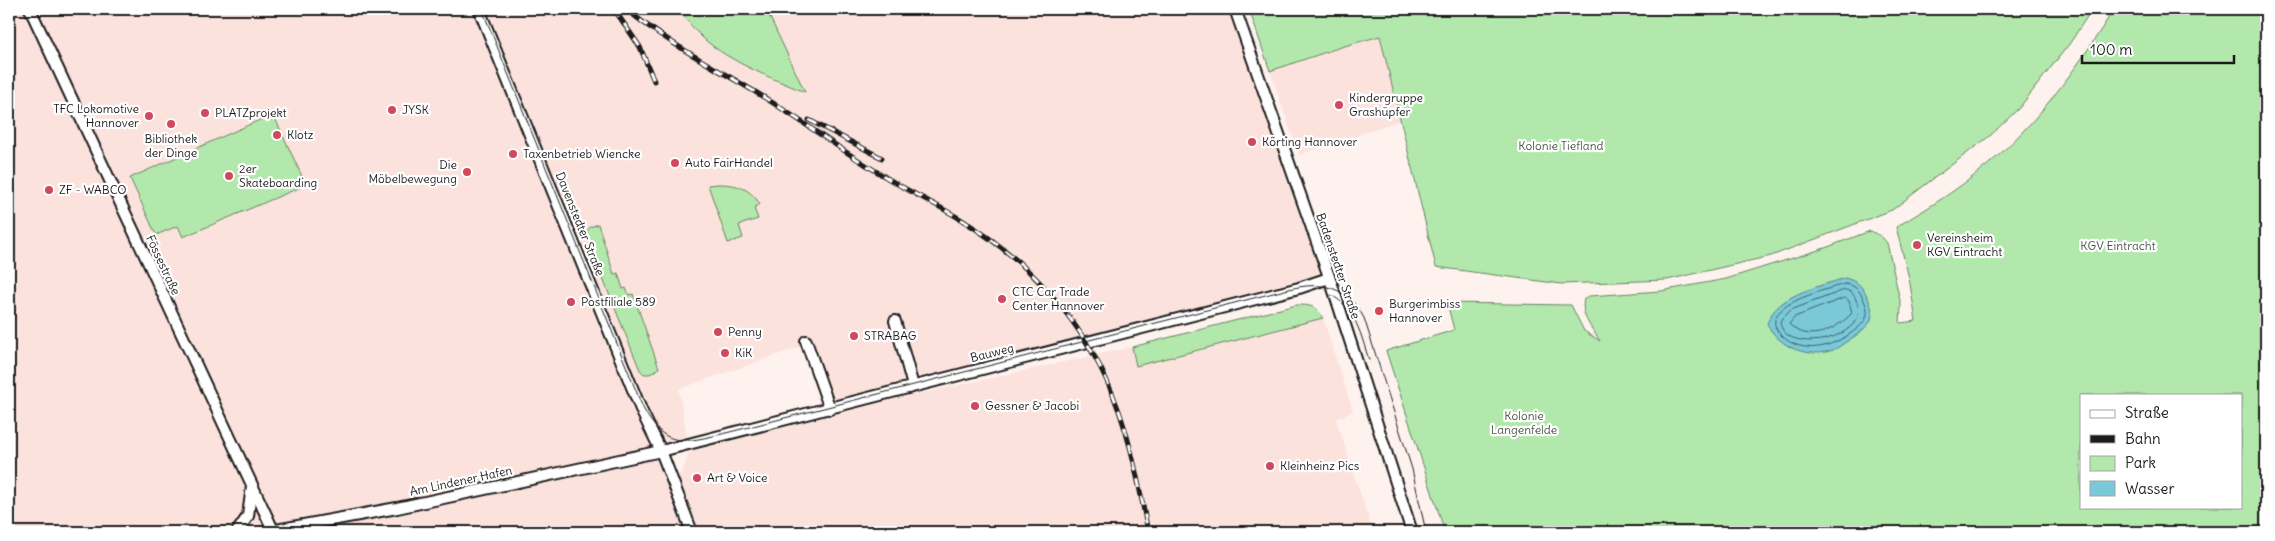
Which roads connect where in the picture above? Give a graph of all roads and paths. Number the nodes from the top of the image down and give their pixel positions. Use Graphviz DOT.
graph roads {
  1 [pos="30,9"];
  2 [pos="479,9"];
  3 [pos="1235,9"];
  4 [pos="1329,278"];
  5 [pos="895,321"];
  6 [pos="806,341"];
  7 [pos="913,386"];
  8 [pos="830,409"];
  9 [pos="660,451"];
  10 [pos="252,485"];
  11 [pos="237,532"];
  12 [pos="271,532"];
  13 [pos="692,532"];
  14 [pos="1412,532"];
  1 -- 10 [label="street, Fössestraße"];
  2 -- 9 [label="street, Davenstedter Straße"];
  3 -- 4 [label="street, Badenstedter Straße"];
  4 -- 7 [label="street, Bauweg"];
  4 -- 14 [label="street, Badenstedter Straße"];
  5 -- 7 [label="street"];
  6 -- 8 [label="street"];
  7 -- 8 [label="street, Bauweg"];
  8 -- 9 [label="street, Bauweg"];
  9 -- 12 [label="street, Am Lindener Hafen"];
  9 -- 13 [label="street, Davenstedter Straße"];
  10 -- 11 [label="street"];
  10 -- 12 [label="street, Fössestraße"];
}
